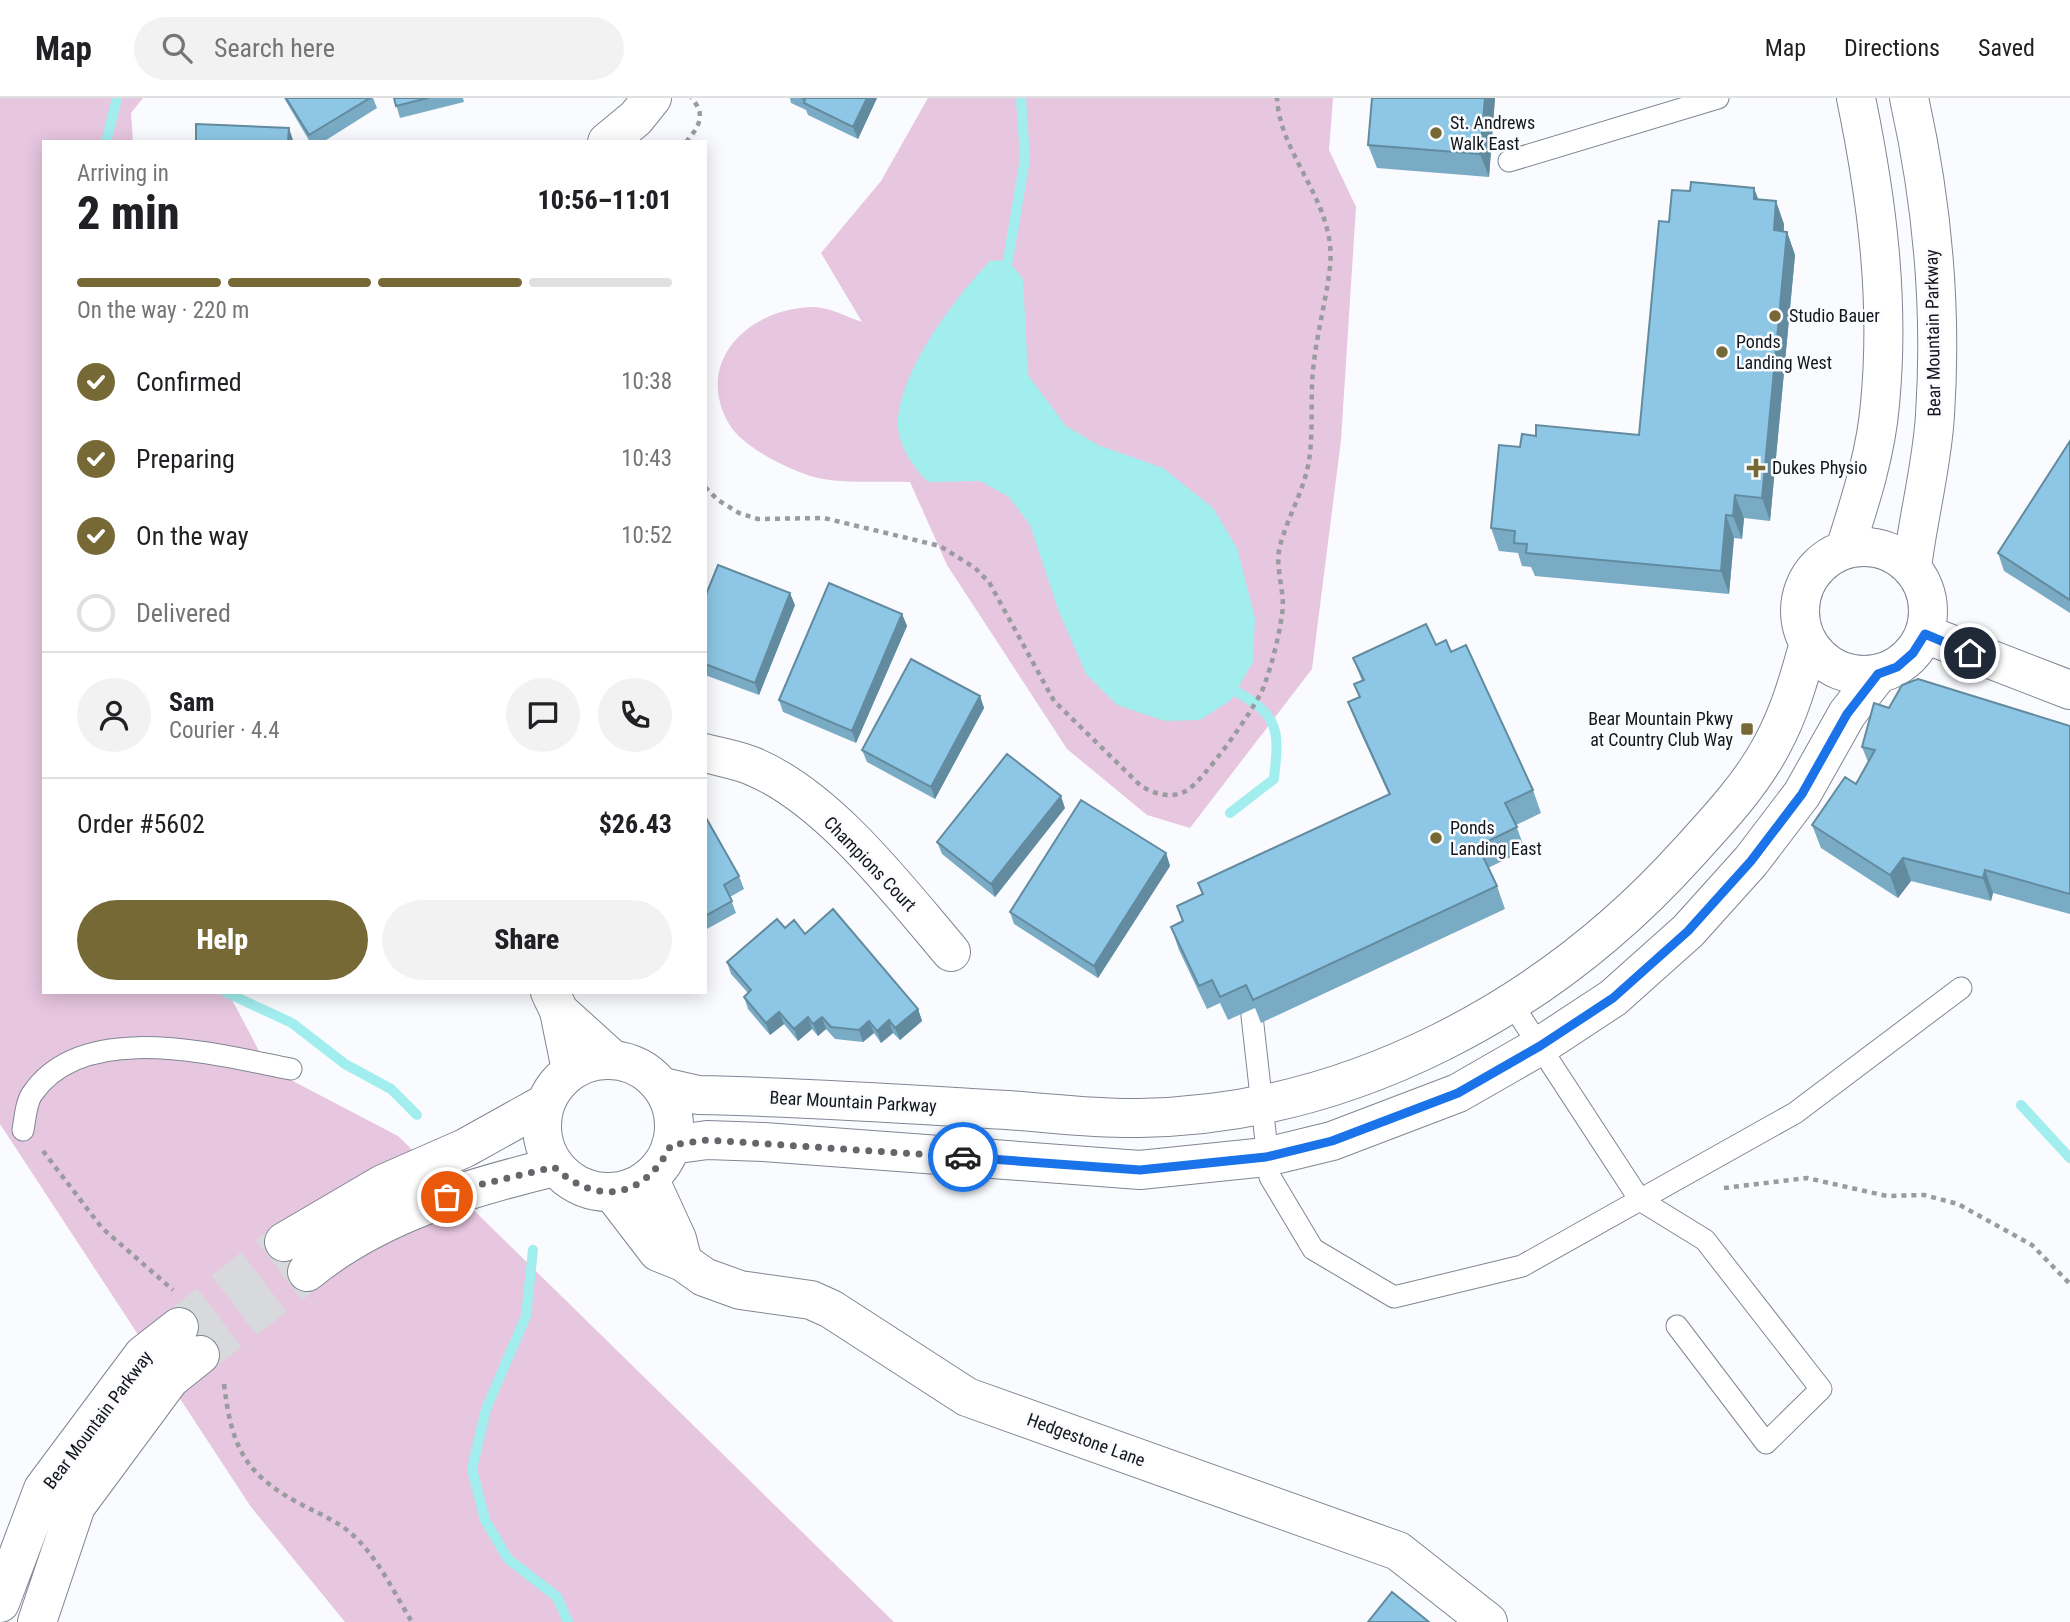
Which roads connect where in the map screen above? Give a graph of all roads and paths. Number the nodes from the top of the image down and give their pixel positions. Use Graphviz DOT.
graph roads {
  1 [pos="652,98"];
  2 [pos="691,98"];
  3 [pos="1276,98"];
  4 [pos="1718,98"];
  5 [pos="1856,98"];
  6 [pos="1909,98"];
  7 [pos="609,140"];
  8 [pos="688,140"];
  9 [pos="1509,161"];
  10 [pos="707,489"];
  11 [pos="1845,549"];
  12 [pos="1912,568"];
  13 [pos="1925,634"];
  14 [pos="1808,646"];
  15 [pos="1878,674"];
  16 [pos="2070,690"];
  17 [pos="707,754"];
  18 [pos="951,952"];
  19 [pos="1961,988"];
  20 [pos="555,1002"];
  21 [pos="1512,1003"];
  22 [pos="1252,1016"];
  23 [pos="1540,1046"];
  24 [pos="612,1059"];
  25 [pos="291,1069"];
  26 [pos="570,1070"];
  27 [pos="663,1087"];
  28 [pos="544,1104"];
  29 [pos="1260,1106"];
  30 [pos="23,1130"];
  31 [pos="671,1145"];
  32 [pos="1266,1157"];
  33 [pos="554,1167"];
  34 [pos="649,1178"];
  35 [pos="1716,1190"];
  36 [pos="612,1192"];
  37 [pos="1640,1200"];
  38 [pos="284,1242"];
  39 [pos="683,1262"];
  40 [pos="307,1272"];
  41 [pos="2070,1284"];
  42 [pos="1676,1326"];
  43 [pos="196,1341"];
  44 [pos="0,1603"];
  45 [pos="37,1622"];
  46 [pos="412,1622"];
  47 [pos="1488,1622"];
  1 -- 7 [label="street"];
  2 -- 8 [label="path"];
  3 -- 10 [label="path"];
  4 -- 9 [label="lane"];
  5 -- 11 [label="street"];
  6 -- 12 [label="street, Bear Mountain Parkway"];
  11 -- 12 [label="street"];
  11 -- 14 [label="street"];
  12 -- 13 [label="street"];
  13 -- 15 [label="street"];
  13 -- 16 [label="street"];
  14 -- 15 [label="street"];
  14 -- 21 [label="street, Bear Mountain Parkway"];
  15 -- 23 [label="street"];
  17 -- 18 [label="street, Champions Court"];
  19 -- 37 [label="lane"];
  20 -- 24 [label="street"];
  20 -- 26 [label="street"];
  21 -- 23 [label="lane"];
  21 -- 29 [label="street, Bear Mountain Parkway"];
  22 -- 29 [label="lane"];
  23 -- 32 [label="street"];
  23 -- 37 [label="lane"];
  24 -- 26 [label="street"];
  24 -- 27 [label="street"];
  25 -- 30 [label="lane"];
  26 -- 28 [label="street"];
  27 -- 29 [label="street, Bear Mountain Parkway"];
  27 -- 31 [label="street"];
  28 -- 33 [label="street"];
  28 -- 38 [label="street"];
  29 -- 32 [label="lane"];
  30 -- 43 [label="path"];
  31 -- 32 [label="street"];
  31 -- 34 [label="street"];
  32 -- 37 [label="lane"];
  33 -- 36 [label="street"];
  33 -- 40 [label="street"];
  34 -- 36 [label="street"];
  34 -- 39 [label="street"];
  35 -- 41 [label="path"];
  36 -- 39 [label="street, Hedgestone Lane"];
  37 -- 42 [label="lane"];
  39 -- 47 [label="street, Hedgestone Lane"];
  43 -- 44 [label="street, Bear Mountain Parkway"];
  43 -- 45 [label="street, Bear Mountain Parkway"];
  43 -- 46 [label="path"];
}
